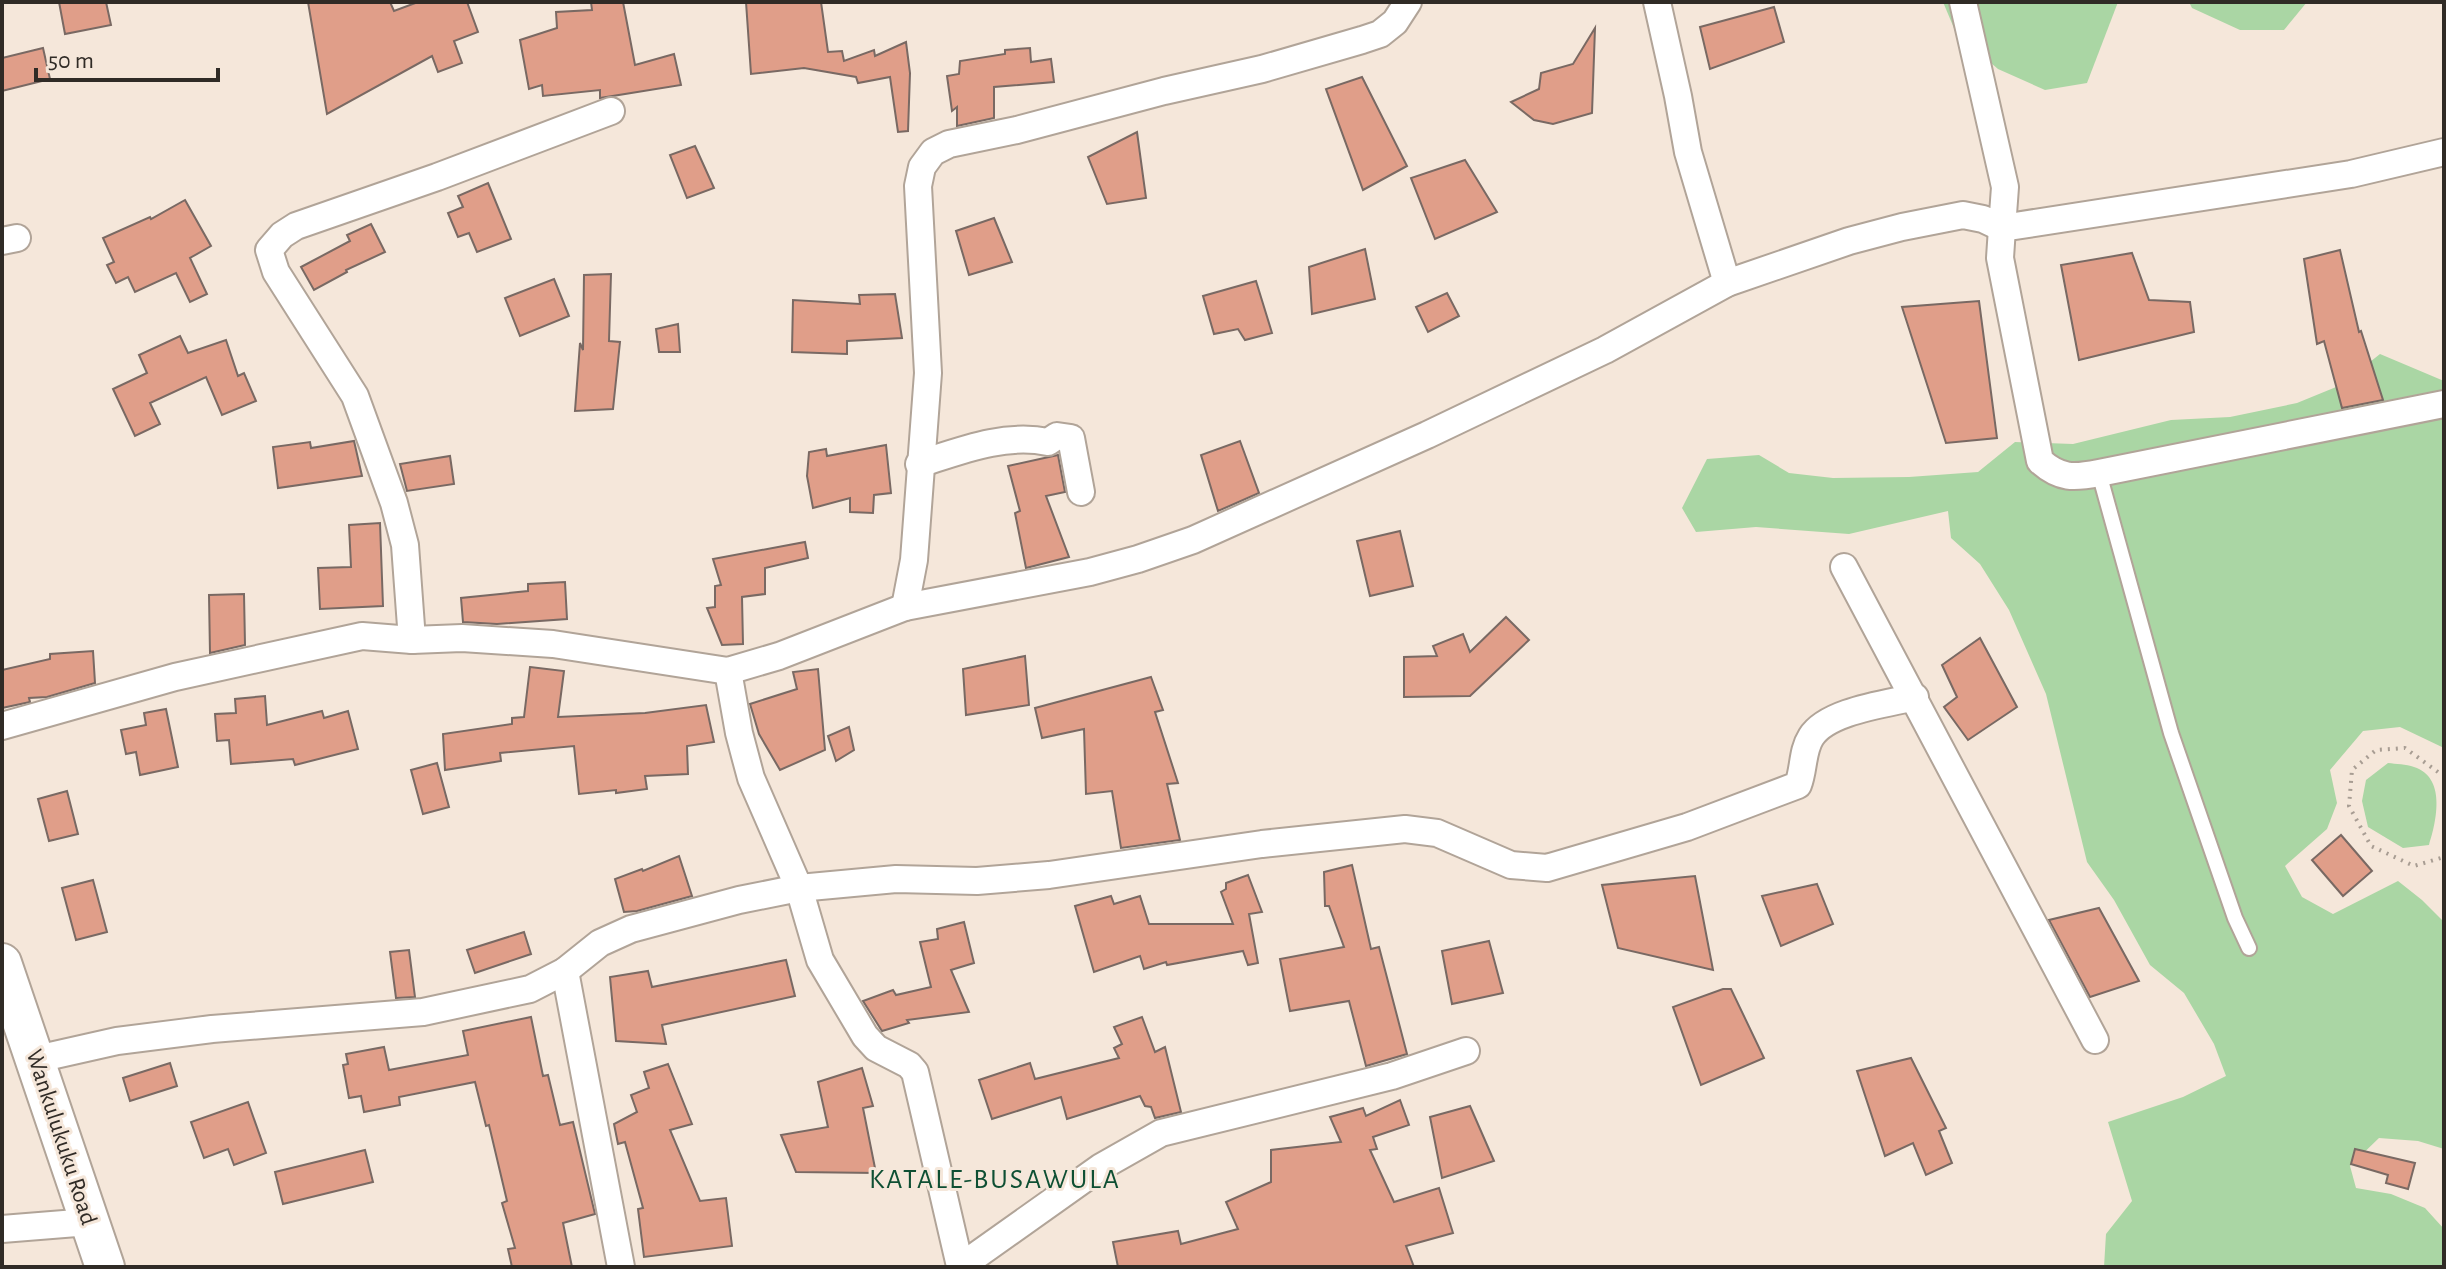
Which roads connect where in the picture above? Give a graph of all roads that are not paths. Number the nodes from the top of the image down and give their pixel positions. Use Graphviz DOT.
graph roads {
  1 [pos="1408,2"];
  2 [pos="1657,2"];
  3 [pos="1963,2"];
  4 [pos="611,111"];
  5 [pos="2444,152"];
  6 [pos="2002,228"];
  7 [pos="1727,283"];
  8 [pos="2444,404"];
  9 [pos="919,464"];
  10 [pos="2099,473"];
  11 [pos="1081,492"];
  12 [pos="1844,567"];
  13 [pos="905,607"];
  14 [pos="412,640"];
  15 [pos="728,671"];
  16 [pos="1915,697"];
  17 [pos="2,726"];
  18 [pos="799,888"];
  19 [pos="2249,948"];
  20 [pos="2,963"];
  21 [pos="565,971"];
  22 [pos="2095,1040"];
  23 [pos="1466,1051"];
  24 [pos="37,1059"];
  25 [pos="89,1222"];
  26 [pos="2,1229"];
  27 [pos="960,1266"];
  28 [pos="105,1267"];
  29 [pos="621,1267"];
  1 -- 9 [label="street"];
  2 -- 7 [label="street"];
  3 -- 6 [label="street"];
  4 -- 14 [label="street"];
  5 -- 6 [label="street"];
  6 -- 7 [label="street"];
  6 -- 10 [label="street"];
  7 -- 13 [label="street"];
  8 -- 10 [label="street"];
  9 -- 11 [label="street"];
  9 -- 13 [label="street"];
  10 -- 19 [label="lane"];
  12 -- 16 [label="street"];
  13 -- 15 [label="street"];
  14 -- 15 [label="street"];
  14 -- 17 [label="street"];
  15 -- 18 [label="street"];
  16 -- 18 [label="street"];
  16 -- 22 [label="street"];
  18 -- 21 [label="street"];
  18 -- 27 [label="street"];
  20 -- 24 [label="main road, Wankulukuku Road"];
  21 -- 24 [label="street"];
  21 -- 29 [label="street"];
  23 -- 27 [label="street"];
  24 -- 25 [label="main road, Wankulukuku Road"];
  25 -- 26 [label="street"];
  25 -- 28 [label="main road, Wankulukuku Road"];
}
